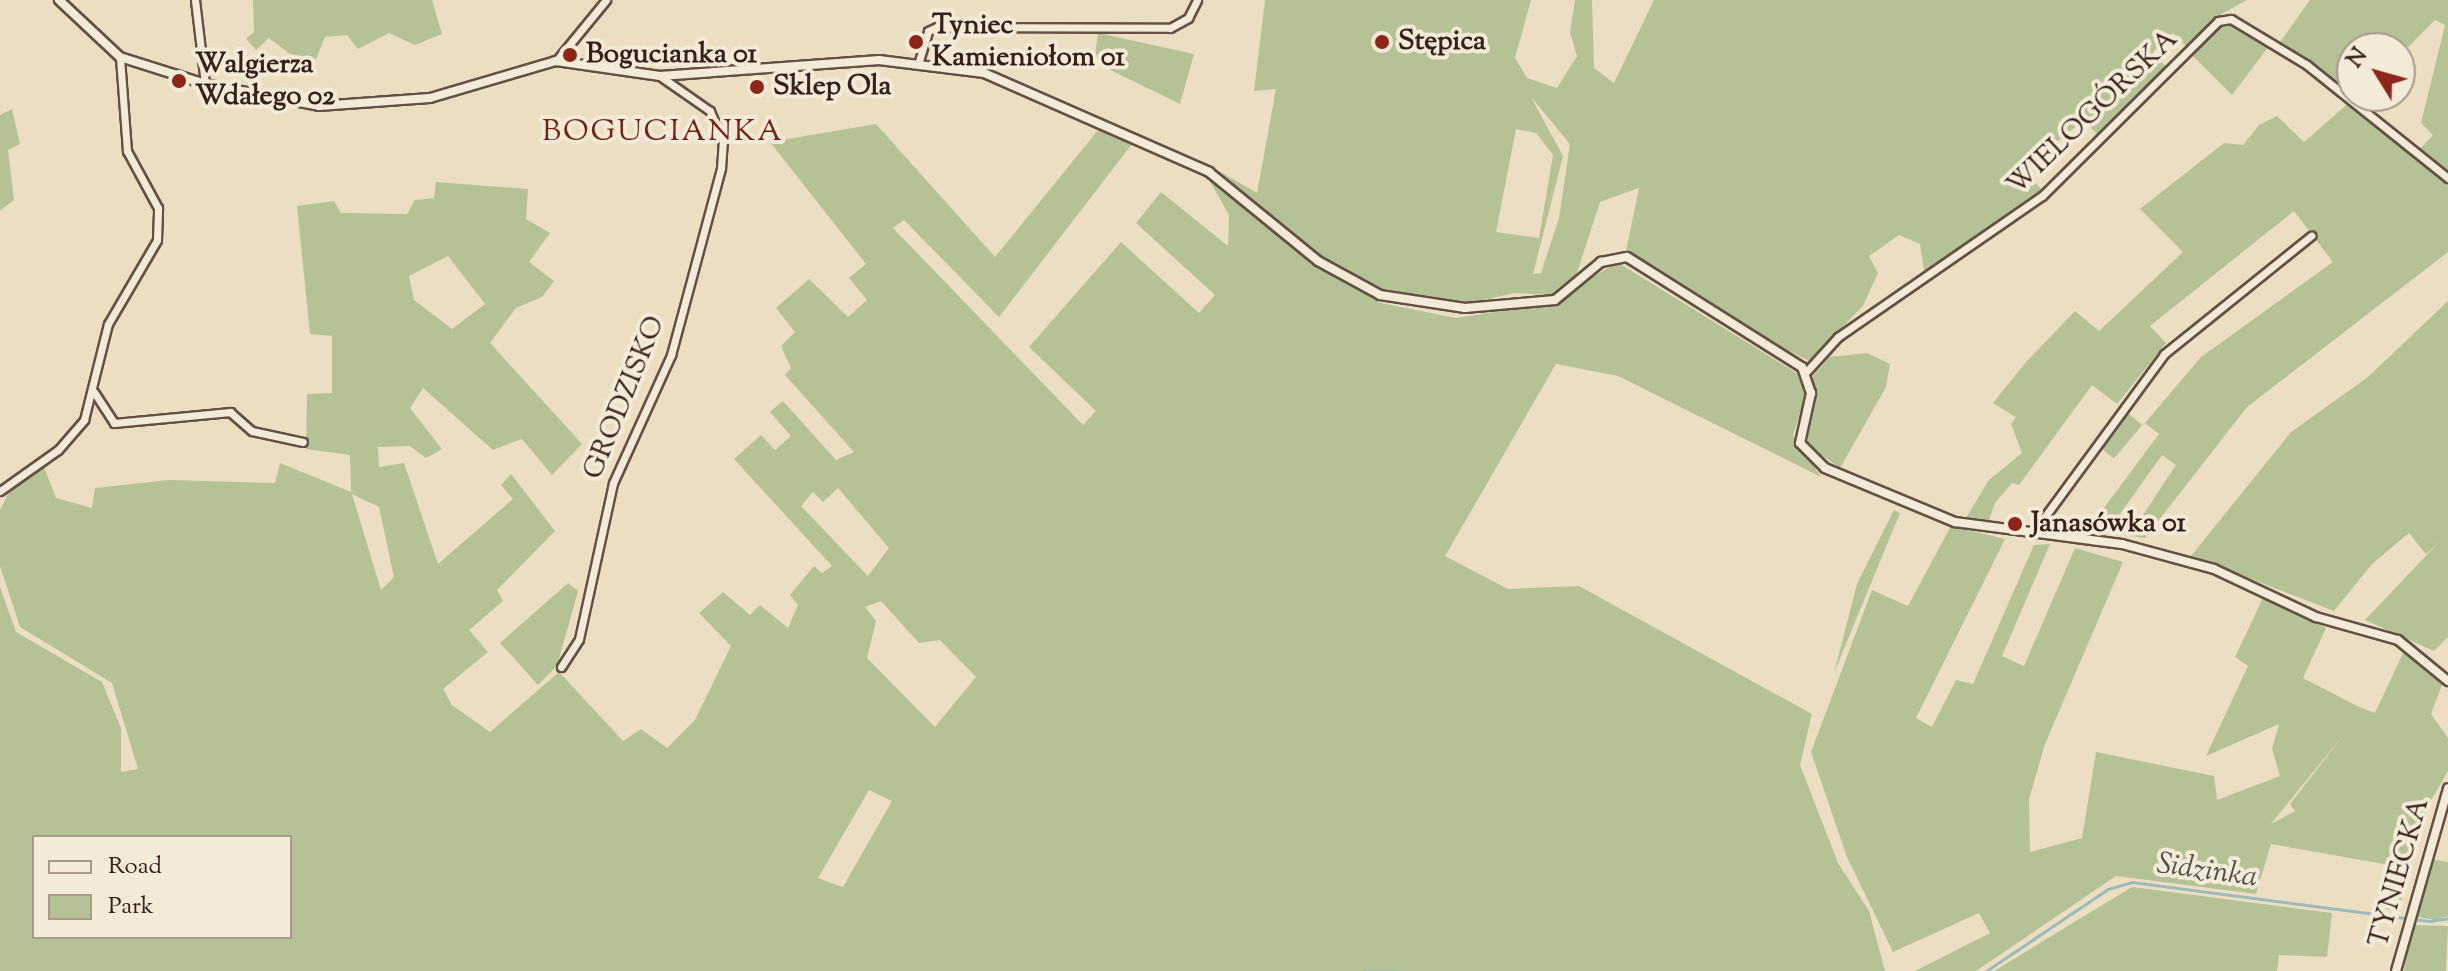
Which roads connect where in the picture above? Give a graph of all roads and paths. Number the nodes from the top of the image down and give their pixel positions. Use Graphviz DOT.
graph roads {
  1 [pos="59,0"];
  2 [pos="195,0"];
  3 [pos="606,0"];
  4 [pos="1197,0"];
  5 [pos="120,57"];
  6 [pos="556,61"];
  7 [pos="919,61"];
  8 [pos="660,76"];
  9 [pos="205,84"];
  10 [pos="2448,178"];
  11 [pos="2311,236"];
  12 [pos="1806,372"];
  13 [pos="94,392"];
  14 [pos="303,442"];
  15 [pos="0,491"];
  16 [pos="2032,534"];
  17 [pos="561,667"];
  18 [pos="2448,681"];
  19 [pos="2448,788"];
  20 [pos="2396,971"];
  1 -- 5 [label="street"];
  2 -- 9 [label="street"];
  3 -- 6 [label="street"];
  4 -- 7 [label="street"];
  5 -- 9 [label="street"];
  5 -- 13 [label="street"];
  6 -- 8 [label="street"];
  6 -- 9 [label="street"];
  7 -- 8 [label="street"];
  7 -- 12 [label="street"];
  8 -- 17 [label="street, GRODZISKO"];
  10 -- 12 [label="street, WIELOGÓRSKA"];
  11 -- 16 [label="street"];
  12 -- 16 [label="street"];
  13 -- 14 [label="street"];
  13 -- 15 [label="street"];
  16 -- 18 [label="street"];
  19 -- 20 [label="street, TYNIECKA"];
}
